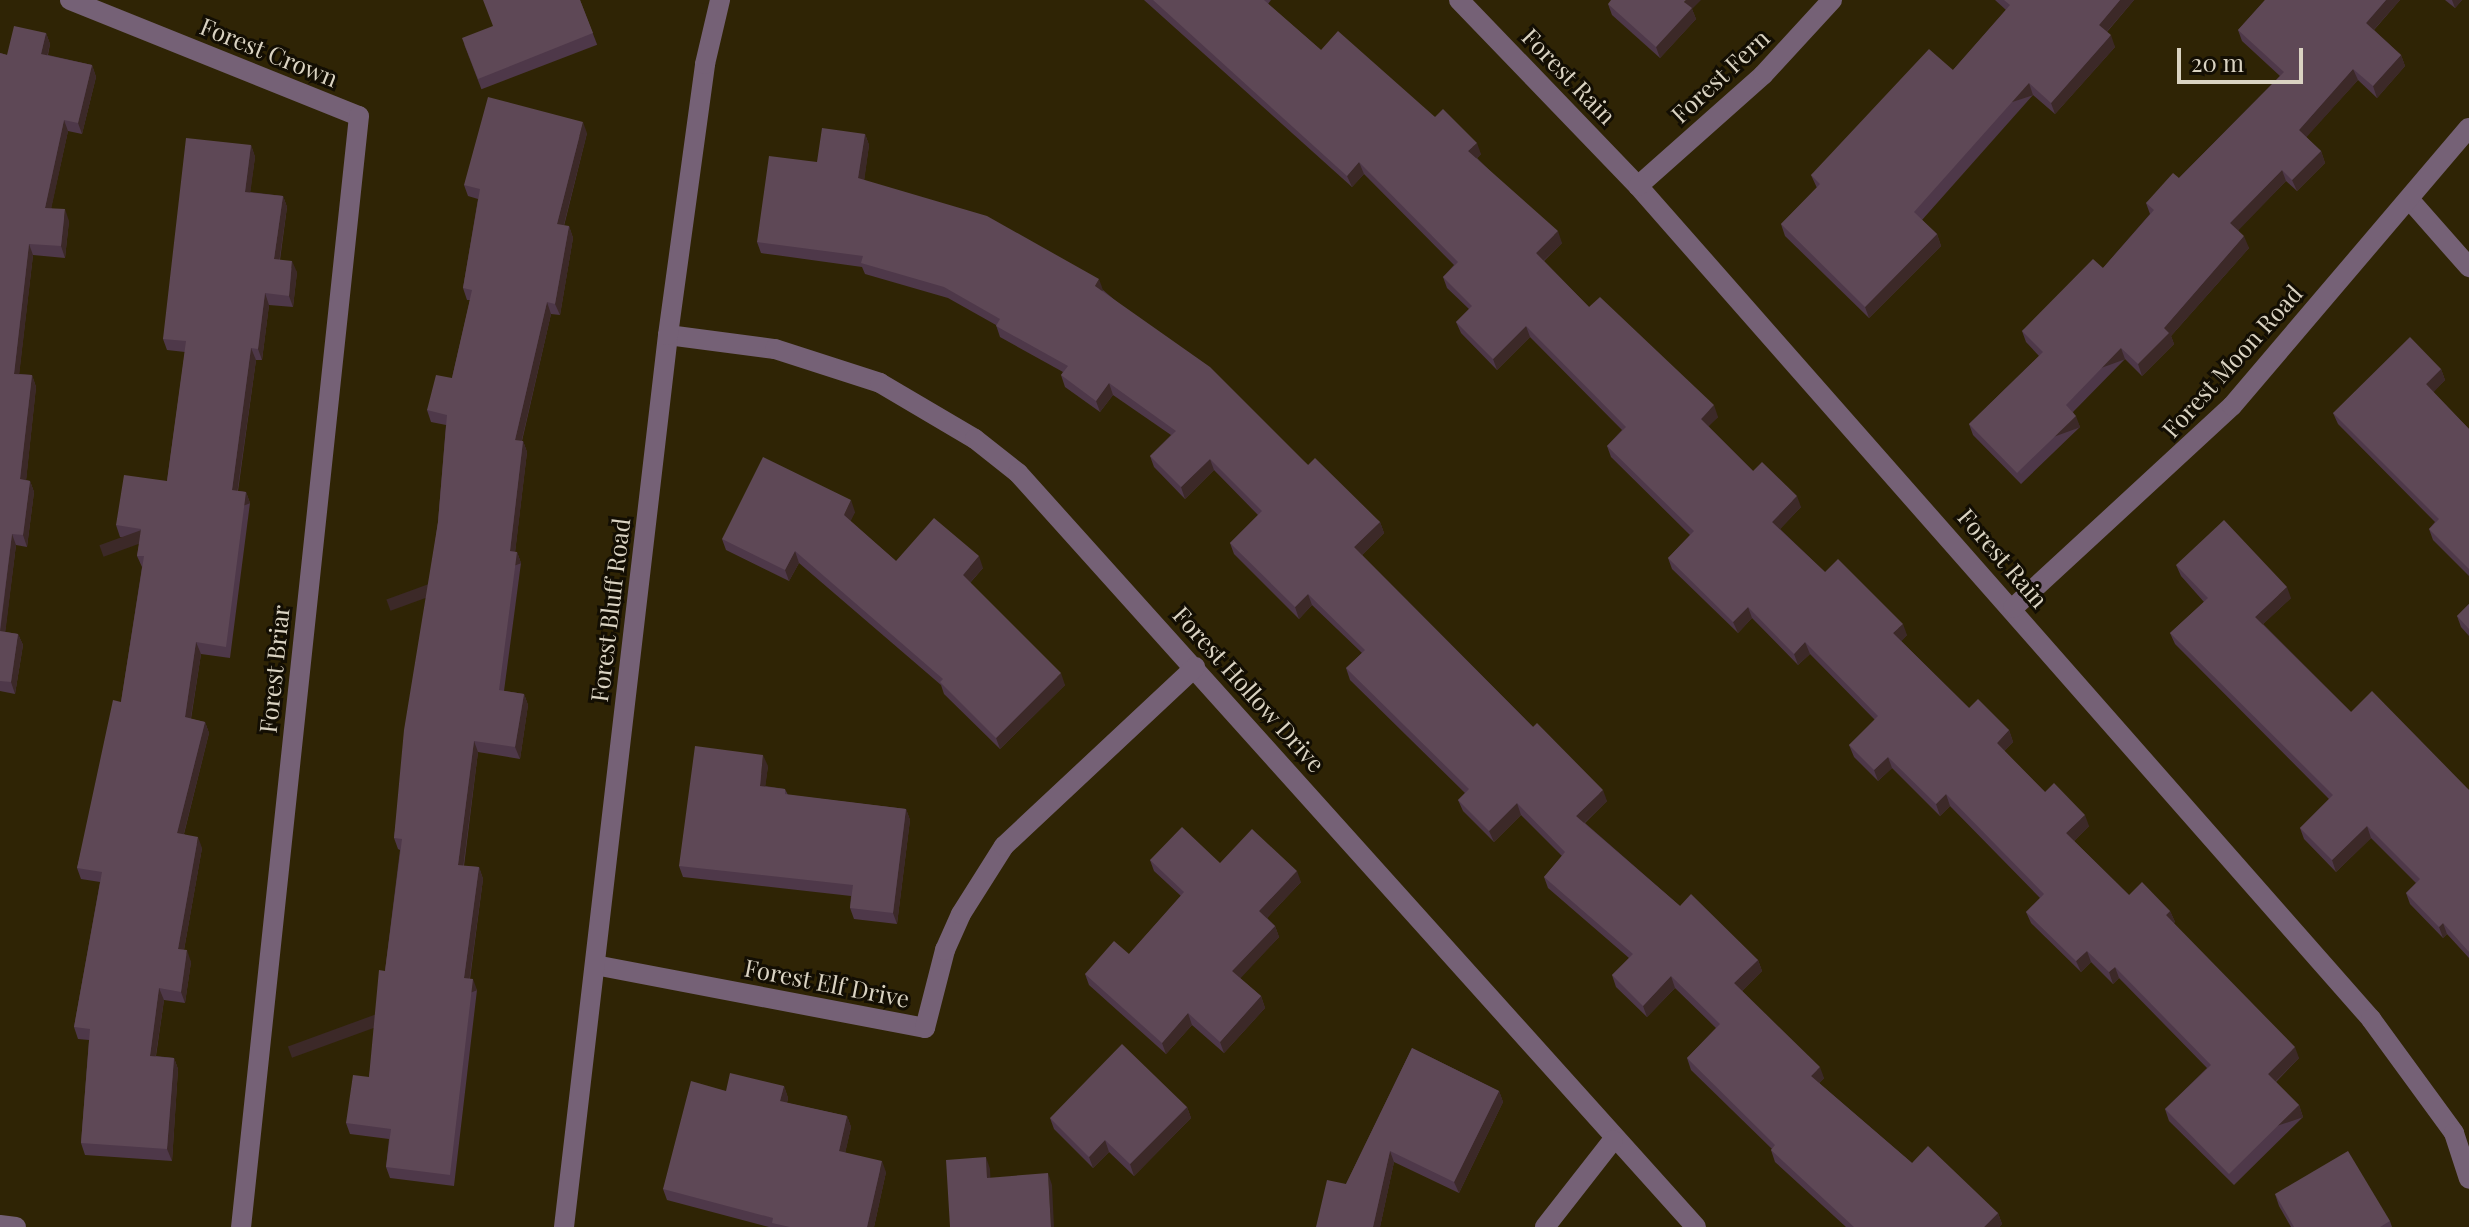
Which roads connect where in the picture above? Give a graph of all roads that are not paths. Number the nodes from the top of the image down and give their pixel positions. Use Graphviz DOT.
graph roads {
  1 [pos="70,0"];
  2 [pos="720,0"];
  3 [pos="1459,0"];
  4 [pos="1832,0"];
  5 [pos="359,116"];
  6 [pos="2469,128"];
  7 [pos="1638,186"];
  8 [pos="2409,199"];
  9 [pos="2469,267"];
  10 [pos="668,335"];
  11 [pos="2013,608"];
  12 [pos="1195,667"];
  13 [pos="595,965"];
  14 [pos="1613,1140"];
  15 [pos="2469,1179"];
  16 [pos="0,1225"];
  17 [pos="16,1227"];
  18 [pos="241,1227"];
  19 [pos="564,1227"];
  20 [pos="1545,1227"];
  21 [pos="1696,1227"];
  1 -- 5 [label="street, Forest Crown"];
  2 -- 10 [label="street, Forest Bluff Road"];
  3 -- 7 [label="street, Forest Rain"];
  4 -- 7 [label="street, Forest Fern"];
  5 -- 18 [label="street, Forest Briar"];
  6 -- 8 [label="street, Forest Moon Road"];
  7 -- 11 [label="street, Forest Rain"];
  8 -- 9 [label="street"];
  8 -- 11 [label="street, Forest Moon Road"];
  10 -- 12 [label="street, Forest Hollow Drive"];
  10 -- 13 [label="street, Forest Bluff Road"];
  11 -- 15 [label="street, Forest Rain"];
  12 -- 13 [label="street, Forest Elf Drive"];
  12 -- 14 [label="street, Forest Hollow Drive"];
  13 -- 19 [label="street, Forest Bluff Road"];
  14 -- 20 [label="street"];
  14 -- 21 [label="street, Forest Hollow Drive"];
  16 -- 17 [label="street"];
}
